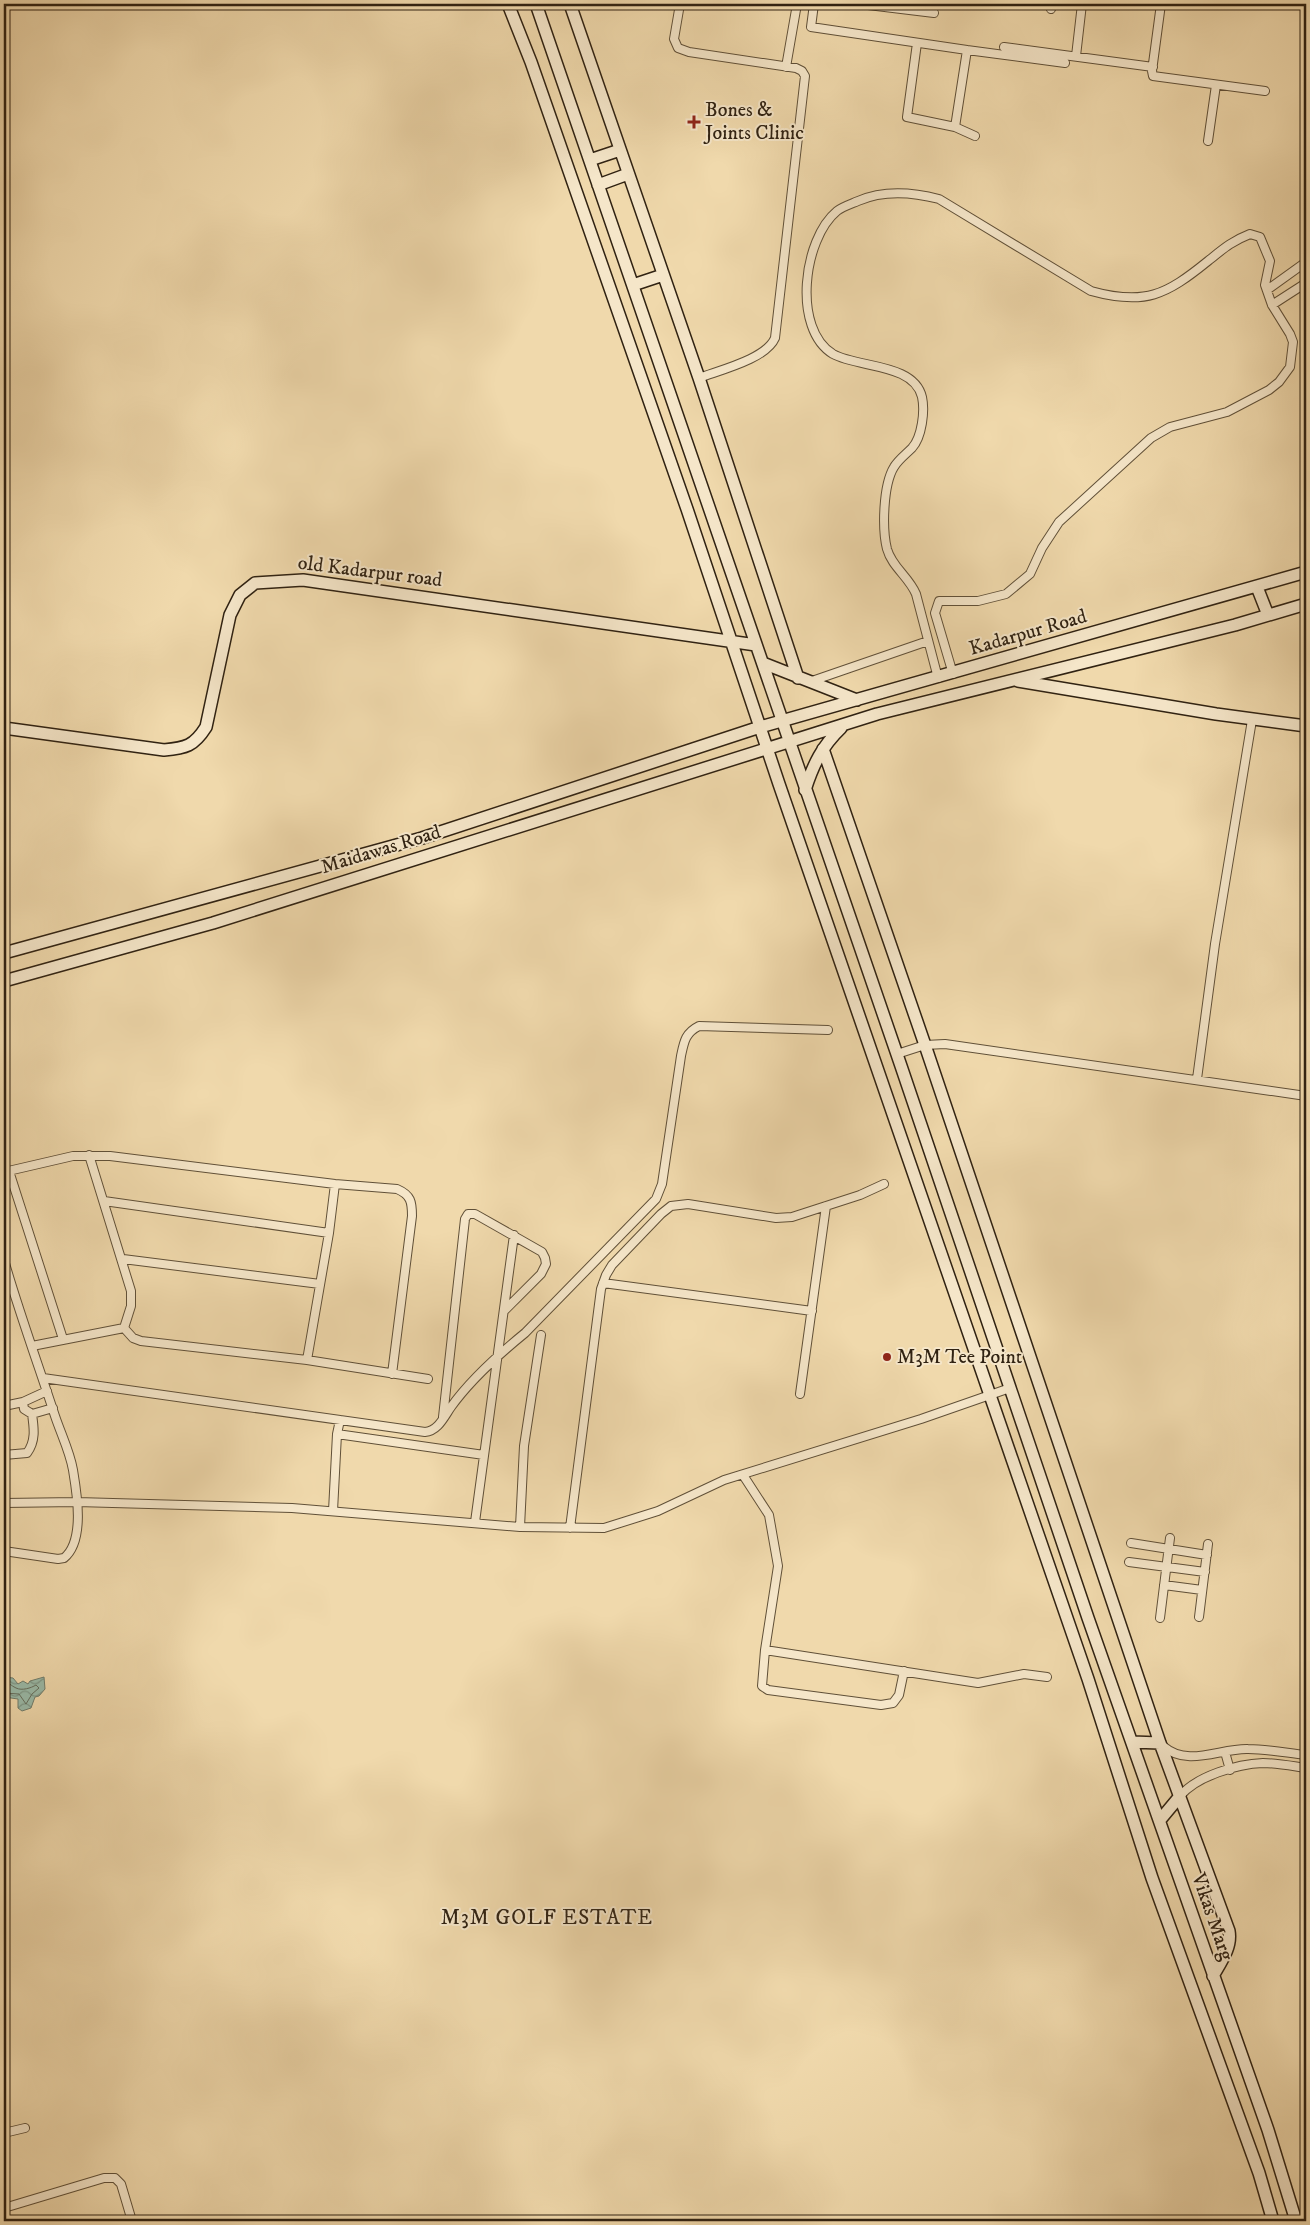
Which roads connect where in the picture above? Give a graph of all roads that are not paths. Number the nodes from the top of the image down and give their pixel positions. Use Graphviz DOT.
graph roads {
  1 [pos="508,4"];
  2 [pos="536,4"];
  3 [pos="570,4"];
  4 [pos="680,4"];
  5 [pos="797,4"];
  6 [pos="814,4"];
  7 [pos="860,4"];
  8 [pos="1082,4"];
  9 [pos="1160,4"];
  10 [pos="934,13"];
  11 [pos="916,42"];
  12 [pos="1004,47"];
  13 [pos="967,50"];
  14 [pos="1076,56"];
  15 [pos="1064,63"];
  16 [pos="786,67"];
  17 [pos="1152,67"];
  18 [pos="1216,85"];
  19 [pos="1265,91"];
  20 [pos="955,127"];
  21 [pos="975,136"];
  22 [pos="1208,141"];
  23 [pos="620,150"];
  24 [pos="590,160"];
  25 [pos="628,174"];
  26 [pos="598,185"];
  27 [pos="1306,262"];
  28 [pos="664,275"];
  29 [pos="1306,283"];
  30 [pos="633,285"];
  31 [pos="1267,290"];
  32 [pos="1272,305"];
  33 [pos="699,378"];
  34 [pos="1306,572"];
  35 [pos="1257,587"];
  36 [pos="1306,604"];
  37 [pos="1268,615"];
  38 [pos="731,642"];
  39 [pos="928,644"];
  40 [pos="756,645"];
  41 [pos="763,663"];
  42 [pos="953,674"];
  43 [pos="938,678"];
  44 [pos="803,680"];
  45 [pos="1011,680"];
  46 [pos="857,700"];
  47 [pos="1252,720"];
  48 [pos="782,721"];
  49 [pos="844,725"];
  50 [pos="1306,726"];
  51 [pos="760,727"];
  52 [pos="4,728"];
  53 [pos="788,742"];
  54 [pos="768,749"];
  55 [pos="822,749"];
  56 [pos="806,790"];
  57 [pos="4,953"];
  58 [pos="4,981"];
  59 [pos="828,1030"];
  60 [pos="926,1045"];
  61 [pos="897,1054"];
  62 [pos="1197,1079"];
  63 [pos="1306,1096"];
  64 [pos="89,1154"];
  65 [pos="7,1172"];
  66 [pos="335,1184"];
  67 [pos="884,1184"];
  68 [pos="104,1201"];
  69 [pos="826,1206"];
  70 [pos="329,1233"];
  71 [pos="514,1235"];
  72 [pos="123,1259"];
  73 [pos="4,1260"];
  74 [pos="603,1283"];
  75 [pos="320,1284"];
  76 [pos="504,1311"];
  77 [pos="812,1311"];
  78 [pos="124,1328"];
  79 [pos="541,1335"];
  80 [pos="63,1339"];
  81 [pos="32,1346"];
  82 [pos="498,1356"];
  83 [pos="307,1360"];
  84 [pos="392,1374"];
  85 [pos="43,1378"];
  86 [pos="428,1379"];
  87 [pos="1010,1388"];
  88 [pos="47,1391"];
  89 [pos="800,1394"];
  90 [pos="989,1396"];
  91 [pos="23,1402"];
  92 [pos="4,1406"];
  93 [pos="53,1408"];
  94 [pos="32,1414"];
  95 [pos="443,1419"];
  96 [pos="340,1420"];
  97 [pos="337,1434"];
  98 [pos="4,1455"];
  99 [pos="484,1455"];
  100 [pos="743,1475"];
  101 [pos="77,1502"];
  102 [pos="4,1503"];
  103 [pos="333,1511"];
  104 [pos="475,1522"];
  105 [pos="520,1527"];
  106 [pos="570,1528"];
  107 [pos="1170,1538"];
  108 [pos="1131,1543"];
  109 [pos="1208,1544"];
  110 [pos="1169,1549"];
  111 [pos="4,1551"];
  112 [pos="1207,1555"];
  113 [pos="1129,1562"];
  114 [pos="1167,1567"];
  115 [pos="1204,1572"];
  116 [pos="1164,1585"];
  117 [pos="1202,1590"];
  118 [pos="1199,1617"];
  119 [pos="1160,1618"];
  120 [pos="765,1650"];
  121 [pos="904,1671"];
  122 [pos="1047,1677"];
  123 [pos="1132,1742"];
  124 [pos="1160,1744"];
  125 [pos="1225,1752"];
  126 [pos="1306,1755"];
  127 [pos="1306,1768"];
  128 [pos="1230,1770"];
  129 [pos="1180,1796"];
  130 [pos="1160,1820"];
  131 [pos="1213,1976"];
  132 [pos="25,2128"];
  133 [pos="4,2133"];
  134 [pos="4,2208"];
  135 [pos="132,2221"];
  136 [pos="1273,2221"];
  137 [pos="1296,2221"];
  1 -- 38 [label="street"];
  2 -- 24 [label="street, Vikas Marg"];
  3 -- 23 [label="street"];
  4 -- 16 [label="street"];
  5 -- 16 [label="street"];
  6 -- 11 [label="street"];
  7 -- 10 [label="street"];
  8 -- 14 [label="street"];
  9 -- 17 [label="street"];
  11 -- 13 [label="street"];
  11 -- 20 [label="street"];
  12 -- 14 [label="street"];
  13 -- 15 [label="street"];
  13 -- 20 [label="street"];
  14 -- 17 [label="street"];
  16 -- 33 [label="street"];
  17 -- 18 [label="street"];
  18 -- 19 [label="street"];
  18 -- 22 [label="street"];
  20 -- 21 [label="street"];
  23 -- 24 [label="street"];
  23 -- 25 [label="street"];
  24 -- 26 [label="street, Vikas Marg"];
  25 -- 26 [label="street"];
  25 -- 28 [label="street"];
  26 -- 30 [label="street, Vikas Marg"];
  27 -- 31 [label="street"];
  28 -- 30 [label="street"];
  28 -- 33 [label="street"];
  29 -- 32 [label="street"];
  30 -- 40 [label="street, Vikas Marg"];
  31 -- 32 [label="street"];
  31 -- 39 [label="street"];
  32 -- 42 [label="street"];
  33 -- 44 [label="street"];
  34 -- 35 [label="street, Kadarpur Road"];
  35 -- 37 [label="street"];
  35 -- 42 [label="street, Kadarpur Road"];
  36 -- 37 [label="street, Kadarpur Road"];
  37 -- 45 [label="street, Kadarpur Road"];
  38 -- 40 [label="street, old Kadarpur road"];
  38 -- 51 [label="street"];
  38 -- 52 [label="street, old Kadarpur road"];
  39 -- 43 [label="street"];
  39 -- 44 [label="street"];
  40 -- 41 [label="street, Vikas Marg"];
  41 -- 44 [label="street"];
  41 -- 48 [label="street, Vikas Marg"];
  42 -- 43 [label="street, Kadarpur Road"];
  43 -- 46 [label="street, Kadarpur Road"];
  44 -- 46 [label="street"];
  45 -- 47 [label="street"];
  45 -- 49 [label="street, Kadarpur Road"];
  46 -- 48 [label="street, Kadarpur Road"];
  47 -- 50 [label="street"];
  47 -- 62 [label="street"];
  48 -- 51 [label="street, Kadarpur Road"];
  48 -- 53 [label="street, Vikas Marg"];
  49 -- 53 [label="street, Kadarpur Road"];
  49 -- 55 [label="street"];
  51 -- 54 [label="street"];
  51 -- 57 [label="street, Maidawas Road"];
  53 -- 54 [label="street, Kadarpur Road"];
  53 -- 56 [label="street, Vikas Marg"];
  54 -- 58 [label="street, Maidawas Road"];
  54 -- 90 [label="street"];
  55 -- 56 [label="street"];
  55 -- 60 [label="street"];
  56 -- 61 [label="street, Vikas Marg"];
  59 -- 82 [label="street"];
  60 -- 61 [label="street"];
  60 -- 62 [label="street"];
  60 -- 124 [label="street"];
  61 -- 87 [label="street, Vikas Marg"];
  62 -- 63 [label="street"];
  64 -- 65 [label="street"];
  64 -- 66 [label="street"];
  64 -- 68 [label="street"];
  65 -- 80 [label="street"];
  66 -- 70 [label="street"];
  66 -- 84 [label="street"];
  67 -- 69 [label="street"];
  68 -- 70 [label="street"];
  68 -- 72 [label="street"];
  69 -- 74 [label="street"];
  69 -- 77 [label="street"];
  70 -- 75 [label="street"];
  71 -- 76 [label="street"];
  71 -- 76 [label="street"];
  71 -- 95 [label="street"];
  72 -- 75 [label="street"];
  72 -- 78 [label="street"];
  73 -- 81 [label="street"];
  74 -- 77 [label="street"];
  74 -- 106 [label="street"];
  75 -- 83 [label="street"];
  76 -- 82 [label="street"];
  77 -- 89 [label="street"];
  78 -- 80 [label="street"];
  78 -- 83 [label="street"];
  79 -- 105 [label="street"];
  80 -- 81 [label="street"];
  81 -- 85 [label="street"];
  82 -- 95 [label="street"];
  82 -- 99 [label="street"];
  83 -- 84 [label="street"];
  84 -- 86 [label="street"];
  85 -- 88 [label="street"];
  85 -- 96 [label="street"];
  87 -- 90 [label="street"];
  87 -- 123 [label="street, Vikas Marg"];
  88 -- 91 [label="street"];
  88 -- 93 [label="street"];
  90 -- 100 [label="street"];
  90 -- 136 [label="street"];
  91 -- 92 [label="street"];
  91 -- 94 [label="street"];
  93 -- 94 [label="street"];
  93 -- 101 [label="street"];
  94 -- 98 [label="street"];
  95 -- 96 [label="street"];
  96 -- 97 [label="street"];
  97 -- 99 [label="street"];
  97 -- 103 [label="street"];
  99 -- 104 [label="street"];
  100 -- 106 [label="street"];
  100 -- 120 [label="street"];
  101 -- 102 [label="street"];
  101 -- 103 [label="street"];
  101 -- 111 [label="street"];
  103 -- 104 [label="street"];
  104 -- 105 [label="street"];
  105 -- 106 [label="street"];
  107 -- 110 [label="street"];
  108 -- 110 [label="street"];
  109 -- 112 [label="street"];
  110 -- 112 [label="street"];
  110 -- 114 [label="street"];
  112 -- 115 [label="street"];
  113 -- 114 [label="street"];
  114 -- 115 [label="street"];
  114 -- 116 [label="street"];
  115 -- 117 [label="street"];
  116 -- 117 [label="street"];
  116 -- 119 [label="street"];
  117 -- 118 [label="street"];
  120 -- 121 [label="street"];
  120 -- 121 [label="street"];
  121 -- 122 [label="street"];
  123 -- 124 [label="street"];
  123 -- 130 [label="street, Vikas Marg"];
  124 -- 125 [label="street"];
  124 -- 129 [label="street"];
  125 -- 126 [label="street"];
  125 -- 128 [label="street"];
  127 -- 128 [label="street"];
  128 -- 129 [label="street"];
  129 -- 130 [label="street"];
  129 -- 131 [label="street"];
  130 -- 131 [label="street, Vikas Marg"];
  131 -- 137 [label="street, Vikas Marg"];
  132 -- 133 [label="street"];
  134 -- 135 [label="street"];
}
